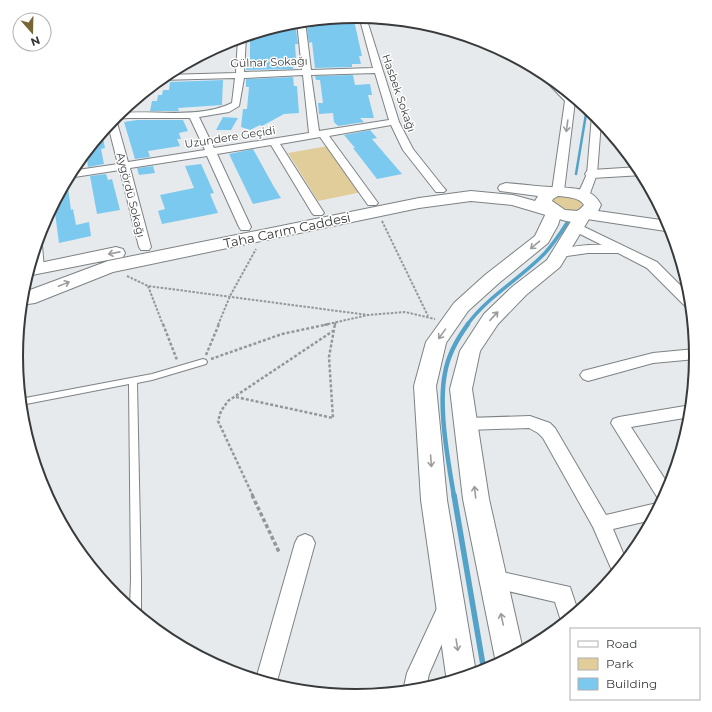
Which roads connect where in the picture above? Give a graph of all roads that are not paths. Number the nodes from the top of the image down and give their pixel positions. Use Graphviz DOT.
graph roads {
  1 [pos="364,23"];
  2 [pos="303,27"];
  3 [pos="242,44"];
  4 [pos="378,70"];
  5 [pos="307,72"];
  6 [pos="240,75"];
  7 [pos="173,78"];
  8 [pos="570,101"];
  9 [pos="128,114"];
  10 [pos="193,114"];
  11 [pos="394,122"];
  12 [pos="596,126"];
  13 [pos="114,128"];
  14 [pos="319,134"];
  15 [pos="274,142"];
  16 [pos="211,152"];
  17 [pos="124,166"];
  18 [pos="633,171"];
  19 [pos="77,174"];
  20 [pos="592,174"];
  21 [pos="440,190"];
  22 [pos="554,201"];
  23 [pos="375,207"];
  24 [pos="583,210"];
  25 [pos="318,213"];
  26 [pos="657,213"];
  27 [pos="662,226"];
  28 [pos="245,227"];
  29 [pos="145,247"];
  30 [pos="628,252"];
  31 [pos="560,253"];
  32 [pos="30,285"];
  33 [pos="30,285"];
  34 [pos="684,297"];
  35 [pos="689,355"];
  36 [pos="203,362"];
  37 [pos="588,376"];
  38 [pos="133,381"];
  39 [pos="26,401"];
  40 [pos="684,412"];
  41 [pos="466,424"];
  42 [pos="661,489"];
  43 [pos="650,513"];
  44 [pos="601,524"];
  45 [pos="306,543"];
  46 [pos="617,562"];
  47 [pos="493,579"];
  48 [pos="450,602"];
  49 [pos="135,605"];
  50 [pos="568,612"];
  51 [pos="509,652"];
  52 [pos="460,672"];
  53 [pos="267,677"];
  54 [pos="415,684"];
  1 -- 4 [label="street, Hasbek Sokağı"];
  2 -- 5 [label="street"];
  3 -- 6 [label="street"];
  4 -- 5 [label="street, Gülnar Sokağı"];
  4 -- 11 [label="street, Hasbek Sokağı"];
  5 -- 6 [label="street, Gülnar Sokağı"];
  5 -- 14 [label="street"];
  6 -- 7 [label="street, Gülnar Sokağı"];
  6 -- 10 [label="street"];
  8 -- 22 [label="street, one-way"];
  9 -- 10 [label="street"];
  10 -- 16 [label="street"];
  11 -- 14 [label="street, Uzundere Geçidi"];
  11 -- 21 [label="street, Hasbek Sokağı"];
  12 -- 20 [label="street"];
  13 -- 17 [label="street, Aygördü Sokağı"];
  14 -- 15 [label="street, Uzundere Geçidi"];
  14 -- 23 [label="street"];
  15 -- 16 [label="street, Uzundere Geçidi"];
  15 -- 25 [label="street"];
  16 -- 17 [label="street, Uzundere Geçidi"];
  16 -- 28 [label="street"];
  17 -- 19 [label="street, Uzundere Geçidi"];
  17 -- 29 [label="street, Aygördü Sokağı"];
  18 -- 20 [label="street"];
  20 -- 24 [label="street"];
  21 -- 22 [label="main road, Taha Carım Caddesi"];
  21 -- 23 [label="main road, Taha Carım Caddesi"];
  22 -- 23 [label="main road, Taha Carım Caddesi"];
  22 -- 24 [label="main road"];
  22 -- 24 [label="main road"];
  22 -- 48 [label="main road, one-way"];
  23 -- 25 [label="main road, Taha Carım Caddesi"];
  32 -- 23 [label="main road, Taha Carım Caddesi, one-way"];
  24 -- 26 [label="main road"];
  24 -- 27 [label="main road"];
  24 -- 30 [label="street"];
  24 -- 31 [label="main road"];
  25 -- 28 [label="main road, Taha Carım Caddesi"];
  28 -- 29 [label="main road, Taha Carım Caddesi"];
  29 -- 33 [label="main road, Taha Carım Caddesi, one-way"];
  30 -- 31 [label="street"];
  30 -- 34 [label="street"];
  41 -- 31 [label="main road, one-way"];
  35 -- 37 [label="street"];
  36 -- 38 [label="lane"];
  38 -- 39 [label="lane"];
  38 -- 49 [label="lane"];
  40 -- 42 [label="street"];
  41 -- 44 [label="street"];
  47 -- 41 [label="main road, one-way"];
  43 -- 44 [label="street"];
  44 -- 46 [label="street"];
  45 -- 53 [label="street"];
  47 -- 50 [label="street"];
  51 -- 47 [label="main road, one-way"];
  48 -- 52 [label="main road, one-way"];
  48 -- 54 [label="street"];
}
